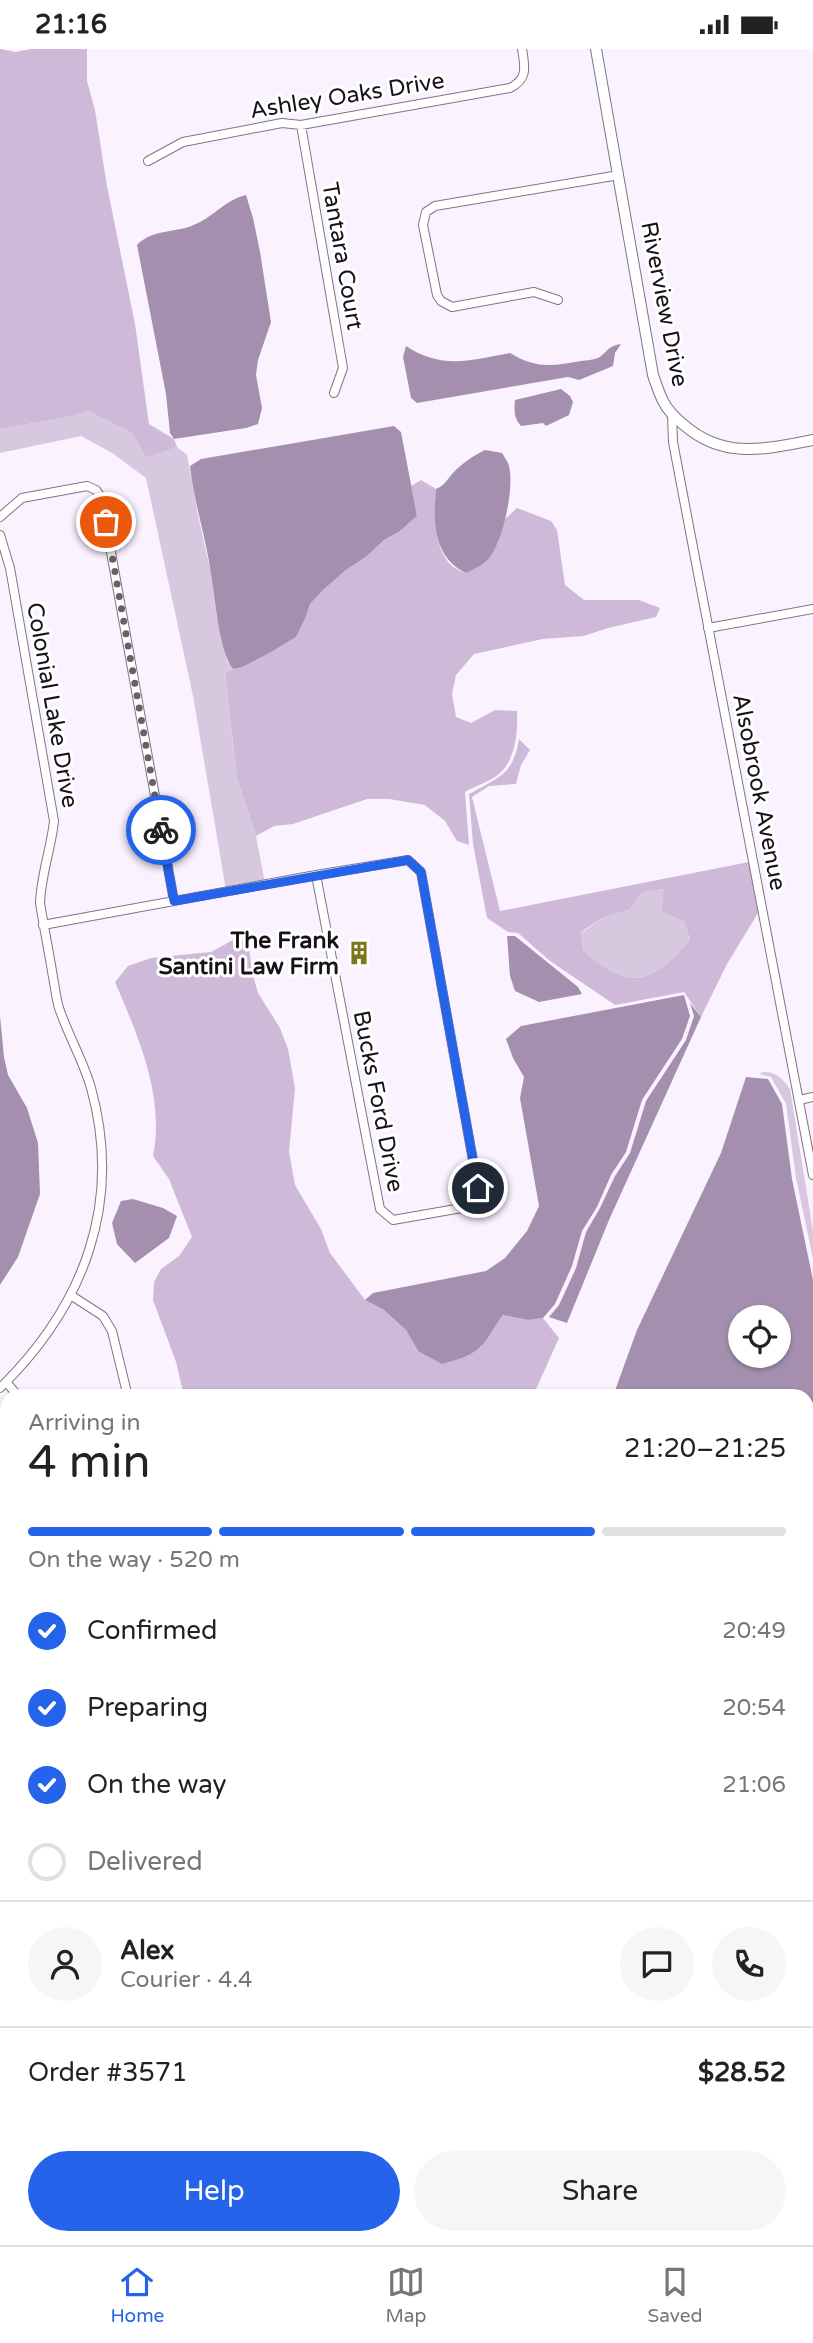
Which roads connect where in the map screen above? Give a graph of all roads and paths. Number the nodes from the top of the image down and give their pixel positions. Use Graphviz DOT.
graph roads {
  1 [pos="522,49"];
  2 [pos="596,49"];
  3 [pos="301,125"];
  4 [pos="148,161"];
  5 [pos="619,174"];
  6 [pos="558,300"];
  7 [pos="334,393"];
  8 [pos="672,415"];
  9 [pos="813,440"];
  10 [pos="0,517"];
  11 [pos="0,535"];
  12 [pos="813,609"];
  13 [pos="708,628"];
  14 [pos="316,875"];
  15 [pos="174,901"];
  16 [pos="43,925"];
  17 [pos="813,1097"];
  18 [pos="799,1100"];
  19 [pos="813,1175"];
  20 [pos="72,1296"];
  21 [pos="3,1385"];
  22 [pos="126,1389"];
  1 -- 3 [label="street, Ashley Oaks Drive"];
  2 -- 5 [label="street, Riverview Drive"];
  3 -- 4 [label="street, Ashley Oaks Drive"];
  3 -- 7 [label="street, Tantara Court"];
  5 -- 6 [label="street"];
  5 -- 8 [label="street, Riverview Drive"];
  8 -- 9 [label="street, Riverview Drive"];
  8 -- 13 [label="street, Alsobrook Avenue"];
  10 -- 15 [label="street"];
  11 -- 16 [label="street, Colonial Lake Drive"];
  12 -- 13 [label="street"];
  13 -- 18 [label="street, Alsobrook Avenue"];
  14 -- 14 [label="street, Bucks Ford Drive"];
  14 -- 15 [label="street, Bucks Ford Drive"];
  15 -- 16 [label="street, Bucks Ford Drive"];
  16 -- 20 [label="street, Colonial Lake Drive"];
  17 -- 18 [label="street"];
  18 -- 19 [label="street, Alsobrook Avenue"];
  20 -- 21 [label="street, Colonial Lake Drive"];
  20 -- 22 [label="street"];
}
